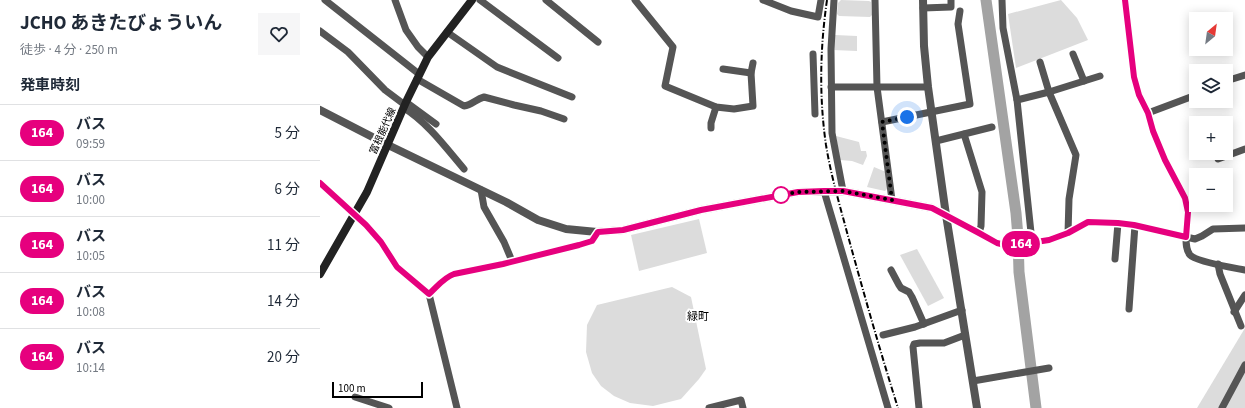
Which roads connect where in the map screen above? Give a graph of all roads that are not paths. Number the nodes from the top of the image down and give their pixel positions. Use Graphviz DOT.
graph roads {
  1 [pos="325,0"];
  2 [pos="472,0"];
  3 [pos="480,0"];
  4 [pos="546,0"];
  5 [pos="635,0"];
  6 [pos="763,0"];
  7 [pos="821,0"];
  8 [pos="834,0"];
  9 [pos="875,0"];
  10 [pos="951,0"];
  11 [pos="1002,0"];
  12 [pos="1125,0"];
  13 [pos="397,1"];
  14 [pos="923,4"];
  15 [pos="960,11"];
  16 [pos="320,31"];
  17 [pos="447,32"];
  18 [pos="598,42"];
  19 [pos="813,54"];
  20 [pos="1073,54"];
  21 [pos="428,57"];
  22 [pos="558,58"];
  23 [pos="1040,62"];
  24 [pos="753,63"];
  25 [pos="722,69"];
  26 [pos="751,73"];
  27 [pos="1245,75"];
  28 [pos="1100,76"];
  29 [pos="418,77"];
  30 [pos="1233,79"];
  31 [pos="1084,81"];
  32 [pos="831,87"];
  33 [pos="928,87"];
  34 [pos="877,88"];
  35 [pos="1049,92"];
  36 [pos="572,97"];
  37 [pos="1189,97"];
  38 [pos="1017,100"];
  39 [pos="405,105"];
  40 [pos="716,107"];
  41 [pos="320,110"];
  42 [pos="932,112"];
  43 [pos="1148,113"];
  44 [pos="816,114"];
  45 [pos="564,119"];
  46 [pos="882,122"];
  47 [pos="436,124"];
  48 [pos="992,127"];
  49 [pos="711,128"];
  50 [pos="964,134"];
  51 [pos="936,141"];
  52 [pos="388,145"];
  53 [pos="1245,149"];
  54 [pos="1233,153"];
  55 [pos="464,169"];
  56 [pos="320,183"];
  57 [pos="481,190"];
  58 [pos="824,191"];
  59 [pos="843,191"];
  60 [pos="892,200"];
  61 [pos="355,214"];
  62 [pos="946,215"];
  63 [pos="1118,223"];
  64 [pos="1135,225"];
  65 [pos="1245,228"];
  66 [pos="598,232"];
  67 [pos="979,233"];
  68 [pos="1068,233"];
  69 [pos="1186,237"];
  70 [pos="1030,242"];
  71 [pos="1115,260"];
  72 [pos="512,261"];
  73 [pos="1218,264"];
  74 [pos="891,270"];
  75 [pos="1244,270"];
  76 [pos="320,274"];
  77 [pos="429,294"];
  78 [pos="1245,295"];
  79 [pos="1129,309"];
  80 [pos="962,310"];
  81 [pos="1234,312"];
  82 [pos="924,324"];
  83 [pos="1241,326"];
  84 [pos="883,335"];
  85 [pos="965,335"];
  86 [pos="1245,365"];
  87 [pos="1049,368"];
  88 [pos="973,381"];
  89 [pos="355,397"];
  90 [pos="389,408"];
  91 [pos="457,408"];
  92 [pos="709,408"];
  93 [pos="744,408"];
  94 [pos="888,408"];
  95 [pos="919,408"];
  96 [pos="977,408"];
  97 [pos="1222,408"];
  1 -- 29 [label="street"];
  2 -- 17 [label="main road, 富根能代線"];
  3 -- 22 [label="street"];
  4 -- 18 [label="street"];
  5 -- 40 [label="street"];
  6 -- 7 [label="street"];
  8 -- 32 [label="street"];
  9 -- 34 [label="street"];
  10 -- 14 [label="street"];
  11 -- 38 [label="street"];
  12 -- 43 [label="street"];
  13 -- 21 [label="street"];
  14 -- 33 [label="street"];
  15 -- 42 [label="street"];
  16 -- 39 [label="street"];
  17 -- 21 [label="main road, 富根能代線"];
  17 -- 36 [label="street"];
  19 -- 44 [label="street"];
  20 -- 31 [label="street"];
  21 -- 29 [label="main road, 富根能代線"];
  23 -- 35 [label="street"];
  24 -- 26 [label="street"];
  25 -- 26 [label="street"];
  26 -- 40 [label="street"];
  27 -- 30 [label="street"];
  28 -- 31 [label="street"];
  29 -- 39 [label="main road, 富根能代線"];
  29 -- 45 [label="street"];
  31 -- 35 [label="street"];
  32 -- 34 [label="street"];
  32 -- 59 [label="street"];
  33 -- 34 [label="street"];
  33 -- 42 [label="street"];
  34 -- 46 [label="street"];
  35 -- 38 [label="street"];
  35 -- 68 [label="street"];
  37 -- 43 [label="street"];
  38 -- 70 [label="street"];
  39 -- 47 [label="street"];
  39 -- 52 [label="main road, 富根能代線"];
  39 -- 55 [label="street"];
  40 -- 49 [label="street"];
  41 -- 52 [label="street"];
  42 -- 46 [label="street"];
  42 -- 51 [label="street"];
  43 -- 69 [label="street"];
  46 -- 60 [label="street"];
  48 -- 50 [label="street"];
  50 -- 51 [label="street"];
  50 -- 67 [label="street"];
  51 -- 62 [label="street"];
  52 -- 57 [label="street"];
  52 -- 61 [label="main road, 富根能代線"];
  53 -- 54 [label="street"];
  56 -- 61 [label="street"];
  57 -- 66 [label="street"];
  57 -- 72 [label="street"];
  58 -- 59 [label="street"];
  58 -- 66 [label="street"];
  58 -- 94 [label="street"];
  59 -- 60 [label="street"];
  60 -- 62 [label="street"];
  61 -- 76 [label="main road, 富根能代線"];
  61 -- 77 [label="street"];
  62 -- 67 [label="street"];
  62 -- 80 [label="street"];
  63 -- 64 [label="street"];
  63 -- 68 [label="street"];
  63 -- 71 [label="street"];
  64 -- 69 [label="street"];
  64 -- 79 [label="street"];
  65 -- 69 [label="street"];
  66 -- 72 [label="street"];
  67 -- 70 [label="street"];
  68 -- 70 [label="street"];
  69 -- 73 [label="street"];
  72 -- 77 [label="street"];
  73 -- 75 [label="street"];
  73 -- 81 [label="street"];
  74 -- 82 [label="street"];
  77 -- 91 [label="street"];
  78 -- 81 [label="street"];
  80 -- 82 [label="street"];
  80 -- 85 [label="street"];
  81 -- 83 [label="street"];
  82 -- 84 [label="street"];
  85 -- 88 [label="street"];
  85 -- 95 [label="street"];
  86 -- 97 [label="street"];
  87 -- 88 [label="street"];
  88 -- 96 [label="street"];
  89 -- 90 [label="street"];
  92 -- 93 [label="street"];
}
